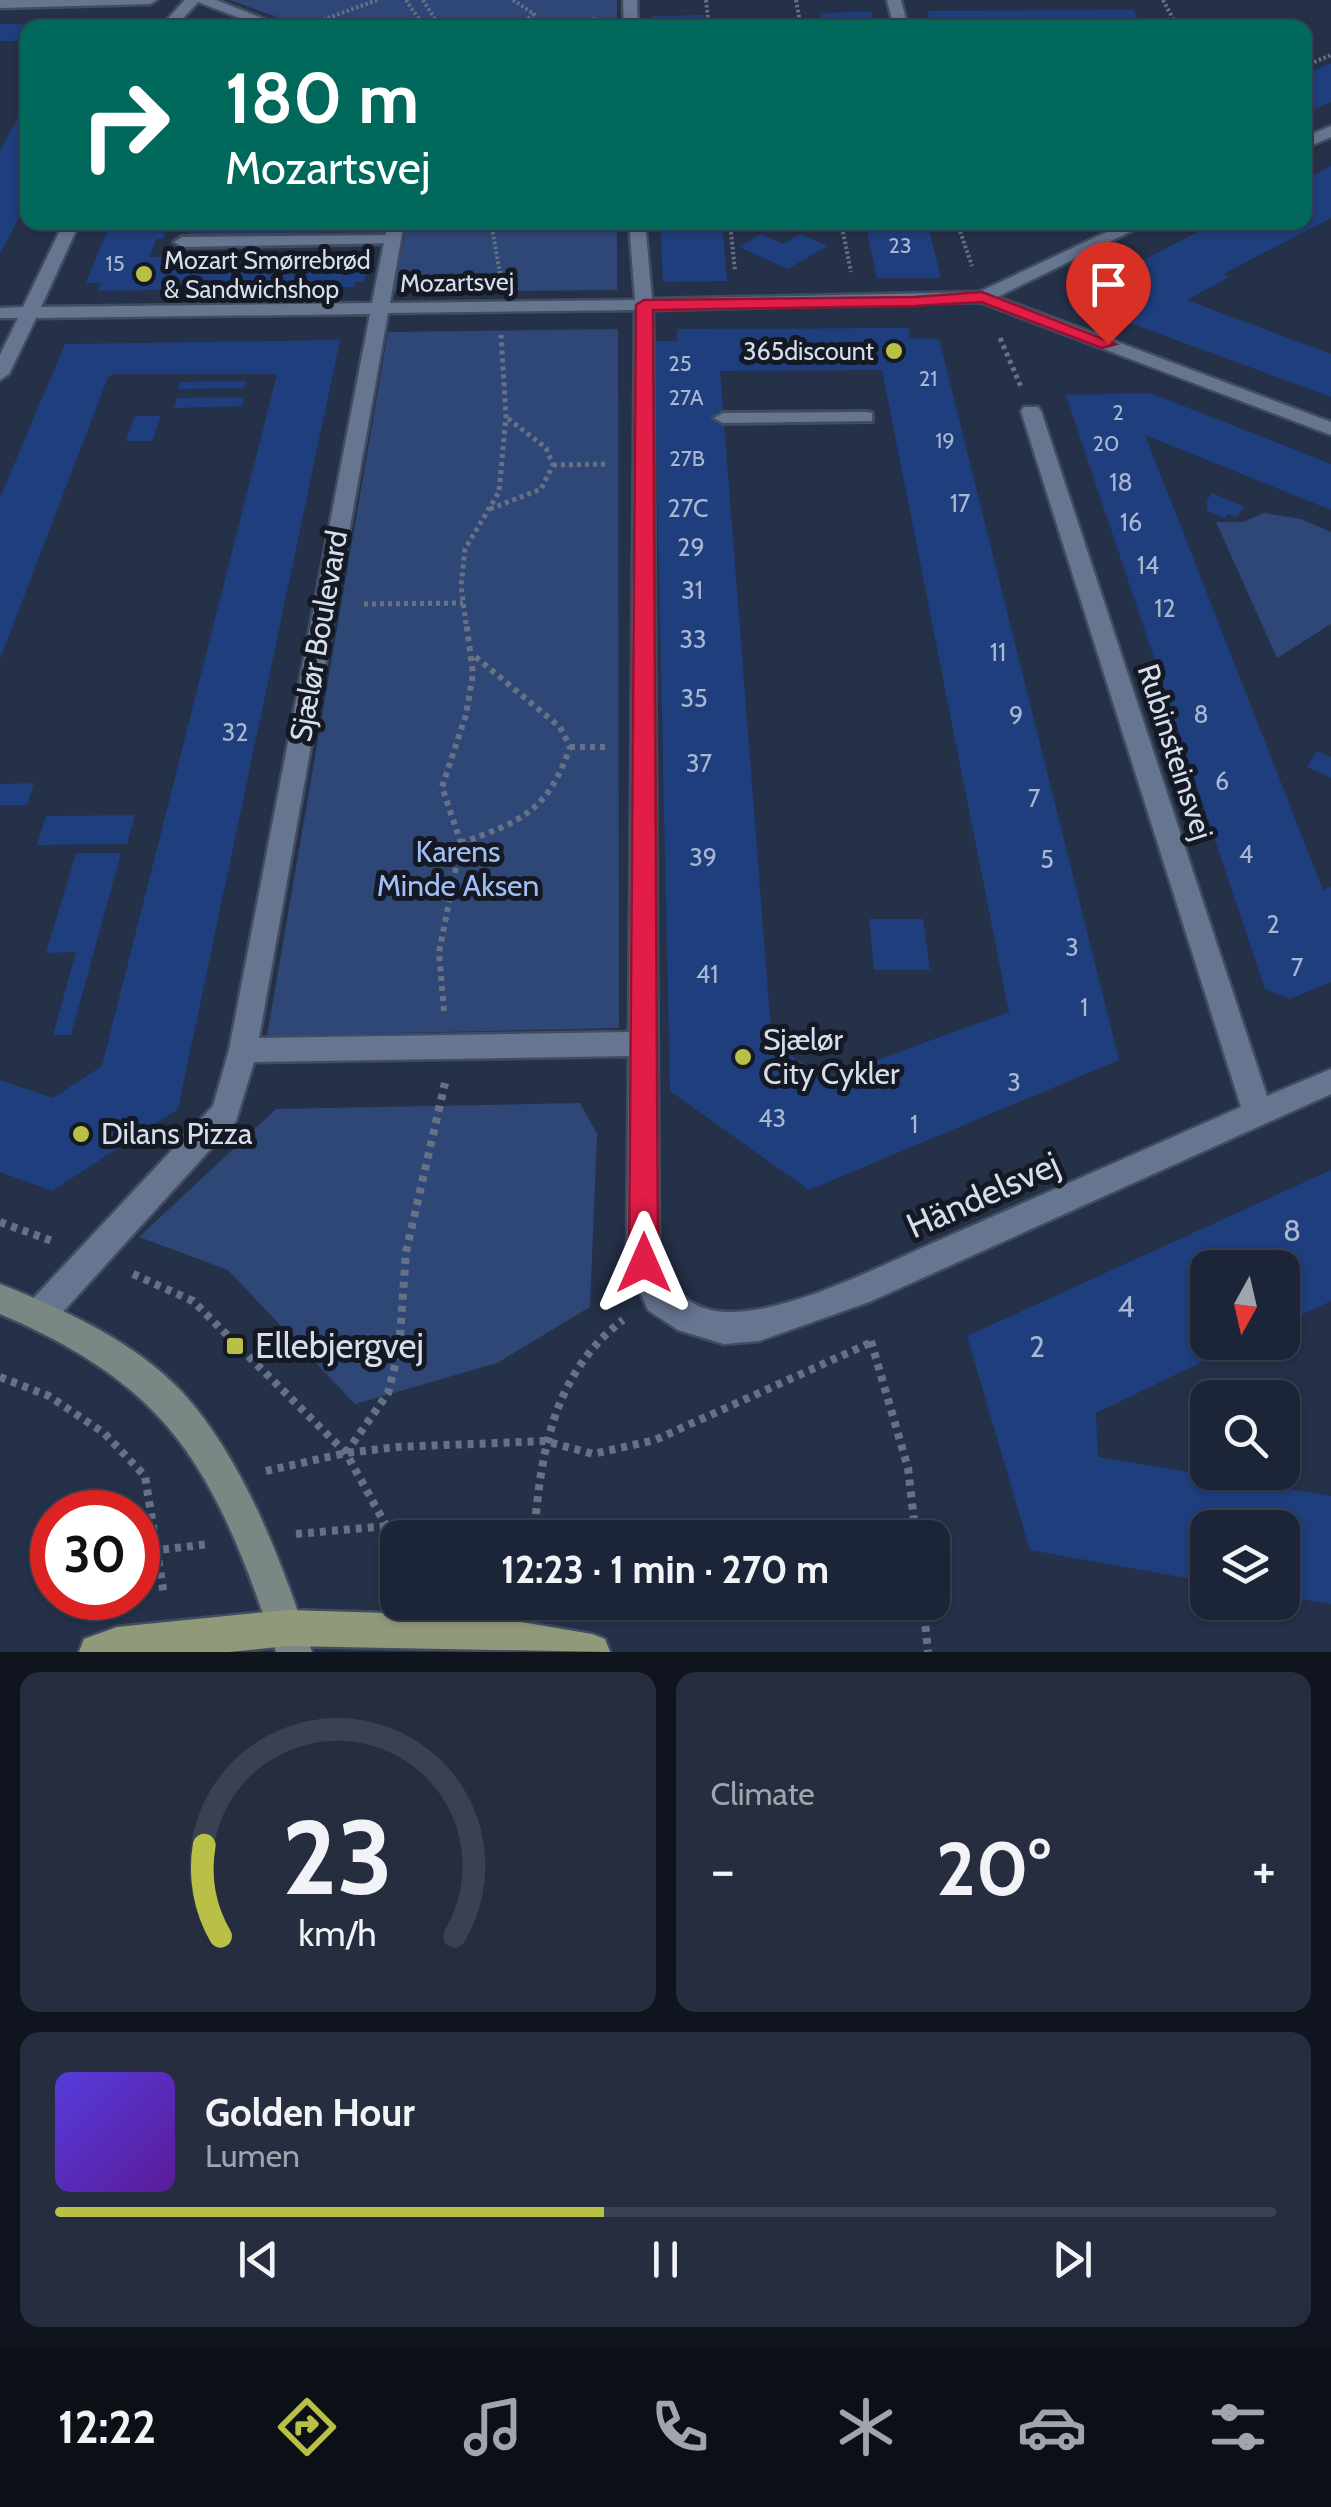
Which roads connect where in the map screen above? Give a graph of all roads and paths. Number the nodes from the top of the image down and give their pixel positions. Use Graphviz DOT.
graph roads {
  1 [pos="150,0"];
  2 [pos="192,0"];
  3 [pos="204,0"];
  4 [pos="376,0"];
  5 [pos="423,0"];
  6 [pos="513,0"];
  7 [pos="0,4"];
  8 [pos="173,20"];
  9 [pos="258,20"];
  10 [pos="324,20"];
  11 [pos="438,20"];
  12 [pos="526,20"];
  13 [pos="68,230"];
  14 [pos="492,230"];
  15 [pos="638,230"];
  16 [pos="731,230"];
  17 [pos="843,230"];
  18 [pos="960,230"];
  19 [pos="1125,230"];
  20 [pos="394,231"];
  21 [pos="182,242"];
  22 [pos="982,297"];
  23 [pos="857,302"];
  24 [pos="739,304"];
  25 [pos="644,305"];
  26 [pos="499,307"];
  27 [pos="379,308"];
  28 [pos="0,313"];
  29 [pos="29,313"];
  30 [pos="0,374"];
  31 [pos="1031,411"];
  32 [pos="506,417"];
  33 [pos="866,417"];
  34 [pos="724,418"];
  35 [pos="1331,429"];
  36 [pos="644,463"];
  37 [pos="553,465"];
  38 [pos="489,510"];
  39 [pos="463,602"];
  40 [pos="324,605"];
  41 [pos="472,654"];
  42 [pos="461,843"];
  43 [pos="644,1044"];
  44 [pos="447,1046"];
  45 [pos="243,1050"];
  46 [pos="1331,1081"];
  47 [pos="1258,1114"];
  48 [pos="94,1256"];
  49 [pos="858,1291"];
  50 [pos="0,1299"];
  51 [pos="659,1300"];
  52 [pos="40,1314"];
  53 [pos="872,1342"];
  54 [pos="0,1377"];
  55 [pos="546,1441"];
  56 [pos="346,1453"];
  57 [pos="221,1481"];
  58 [pos="148,1490"];
  59 [pos="384,1520"];
  60 [pos="536,1520"];
  61 [pos="914,1520"];
  62 [pos="380,1527"];
  63 [pos="248,1538"];
  64 [pos="160,1550"];
  65 [pos="924,1620"];
  66 [pos="290,1640"];
  67 [pos="97,1652"];
  68 [pos="592,1652"];
  69 [pos="928,1652"];
  1 -- 7 [label="street"];
  2 -- 8 [label="street"];
  3 -- 9 [label="street"];
  4 -- 10 [label="path"];
  5 -- 11 [label="path"];
  6 -- 12 [label="path"];
  13 -- 29 [label="street"];
  14 -- 26 [label="path"];
  15 -- 25 [label="street"];
  16 -- 24 [label="path"];
  17 -- 23 [label="path"];
  18 -- 22 [label="path"];
  19 -- 22 [label="street"];
  20 -- 21 [label="lane"];
  20 -- 27 [label="street, Sjælør Boulevard"];
  22 -- 23 [label="street, Mozartsvej"];
  22 -- 31 [label="path"];
  22 -- 35 [label="street"];
  23 -- 24 [label="street, Mozartsvej"];
  24 -- 25 [label="street, Mozartsvej"];
  25 -- 26 [label="street, Mozartsvej"];
  25 -- 36 [label="street"];
  26 -- 27 [label="street, Mozartsvej"];
  26 -- 32 [label="path"];
  27 -- 29 [label="street, Mozartsvej"];
  27 -- 40 [label="street, Sjælør Boulevard"];
  28 -- 29 [label="street, Mozartsvej"];
  29 -- 30 [label="street"];
  31 -- 47 [label="street, Rubinsteinsvej"];
  32 -- 37 [label="path"];
  32 -- 38 [label="path"];
  33 -- 34 [label="lane"];
  36 -- 37 [label="path"];
  36 -- 43 [label="street"];
  37 -- 38 [label="path"];
  38 -- 39 [label="path"];
  39 -- 40 [label="path"];
  39 -- 41 [label="path"];
  40 -- 45 [label="street, Sjælør Boulevard"];
  41 -- 42 [label="path"];
  41 -- 42 [label="path"];
  42 -- 44 [label="path"];
  43 -- 44 [label="street"];
  43 -- 51 [label="street"];
  44 -- 45 [label="street"];
  44 -- 56 [label="path"];
  45 -- 48 [label="street, Sjælør Boulevard"];
  46 -- 47 [label="street, Händelsvej"];
  47 -- 49 [label="street, Händelsvej"];
  48 -- 52 [label="street, Sjælør Boulevard"];
  48 -- 56 [label="path"];
  49 -- 51 [label="street, Händelsvej"];
  49 -- 53 [label="path"];
  50 -- 52 [label="street"];
  51 -- 55 [label="path"];
  52 -- 57 [label="street"];
  53 -- 55 [label="path"];
  53 -- 61 [label="path"];
  54 -- 58 [label="path"];
  55 -- 56 [label="path"];
  55 -- 60 [label="path"];
  56 -- 57 [label="path"];
  56 -- 59 [label="path"];
  57 -- 63 [label="street"];
  62 -- 63 [label="path"];
  63 -- 64 [label="path"];
  63 -- 66 [label="street"];
  65 -- 69 [label="path"];
  66 -- 67 [label="main road"];
  66 -- 68 [label="main road"];
}
